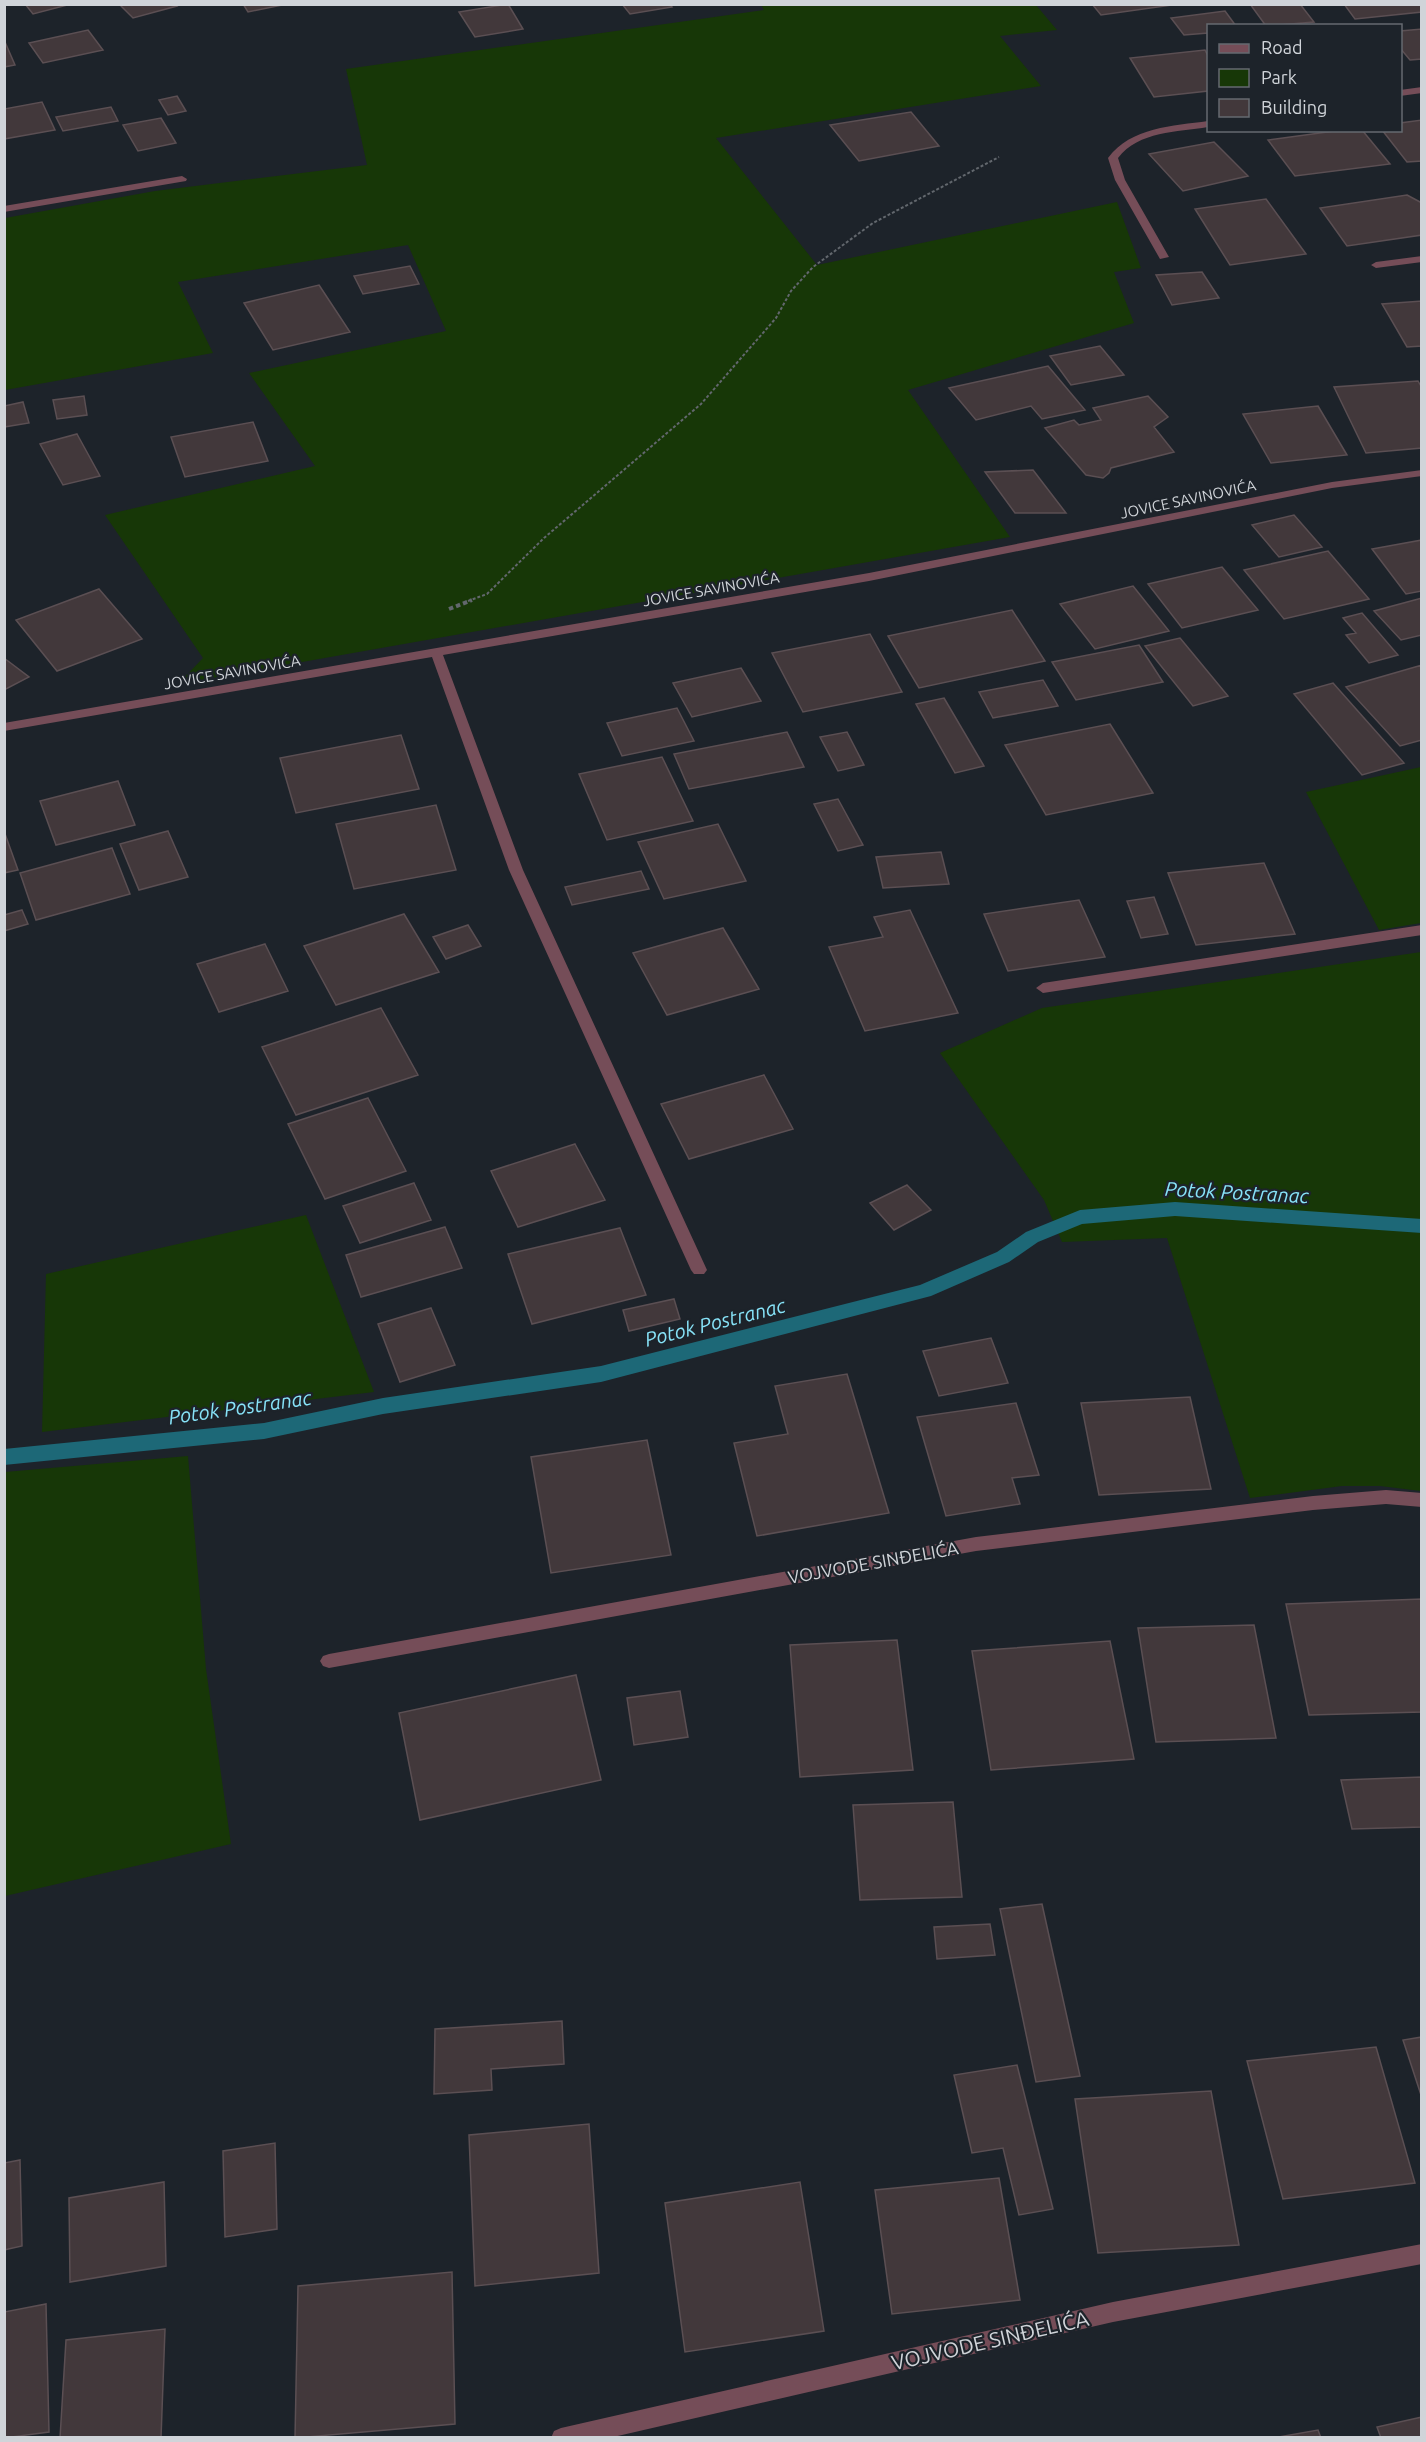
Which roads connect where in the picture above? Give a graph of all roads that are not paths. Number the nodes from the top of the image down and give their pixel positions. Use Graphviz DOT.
graph roads {
  1 [pos="1422,90"];
  2 [pos="1402,93"];
  3 [pos="1207,124"];
  4 [pos="182,179"];
  5 [pos="4,209"];
  6 [pos="1164,257"];
  7 [pos="1422,259"];
  8 [pos="1376,265"];
  9 [pos="1422,473"];
  10 [pos="436,651"];
  11 [pos="4,728"];
  12 [pos="1422,930"];
  13 [pos="1043,988"];
  14 [pos="699,1270"];
  15 [pos="1422,1500"];
  16 [pos="328,1661"];
  17 [pos="1422,2254"];
  18 [pos="561,2438"];
  1 -- 2 [label="street"];
  3 -- 6 [label="street"];
  4 -- 5 [label="street"];
  7 -- 8 [label="street"];
  9 -- 10 [label="street, JOVICE SAVINOVIĆA"];
  10 -- 11 [label="street, JOVICE SAVINOVIĆA"];
  10 -- 14 [label="street"];
  12 -- 13 [label="street"];
  15 -- 16 [label="street, VOJVODE SINĐELIĆA"];
  17 -- 18 [label="street, VOJVODE SINĐELIĆA"];
}
